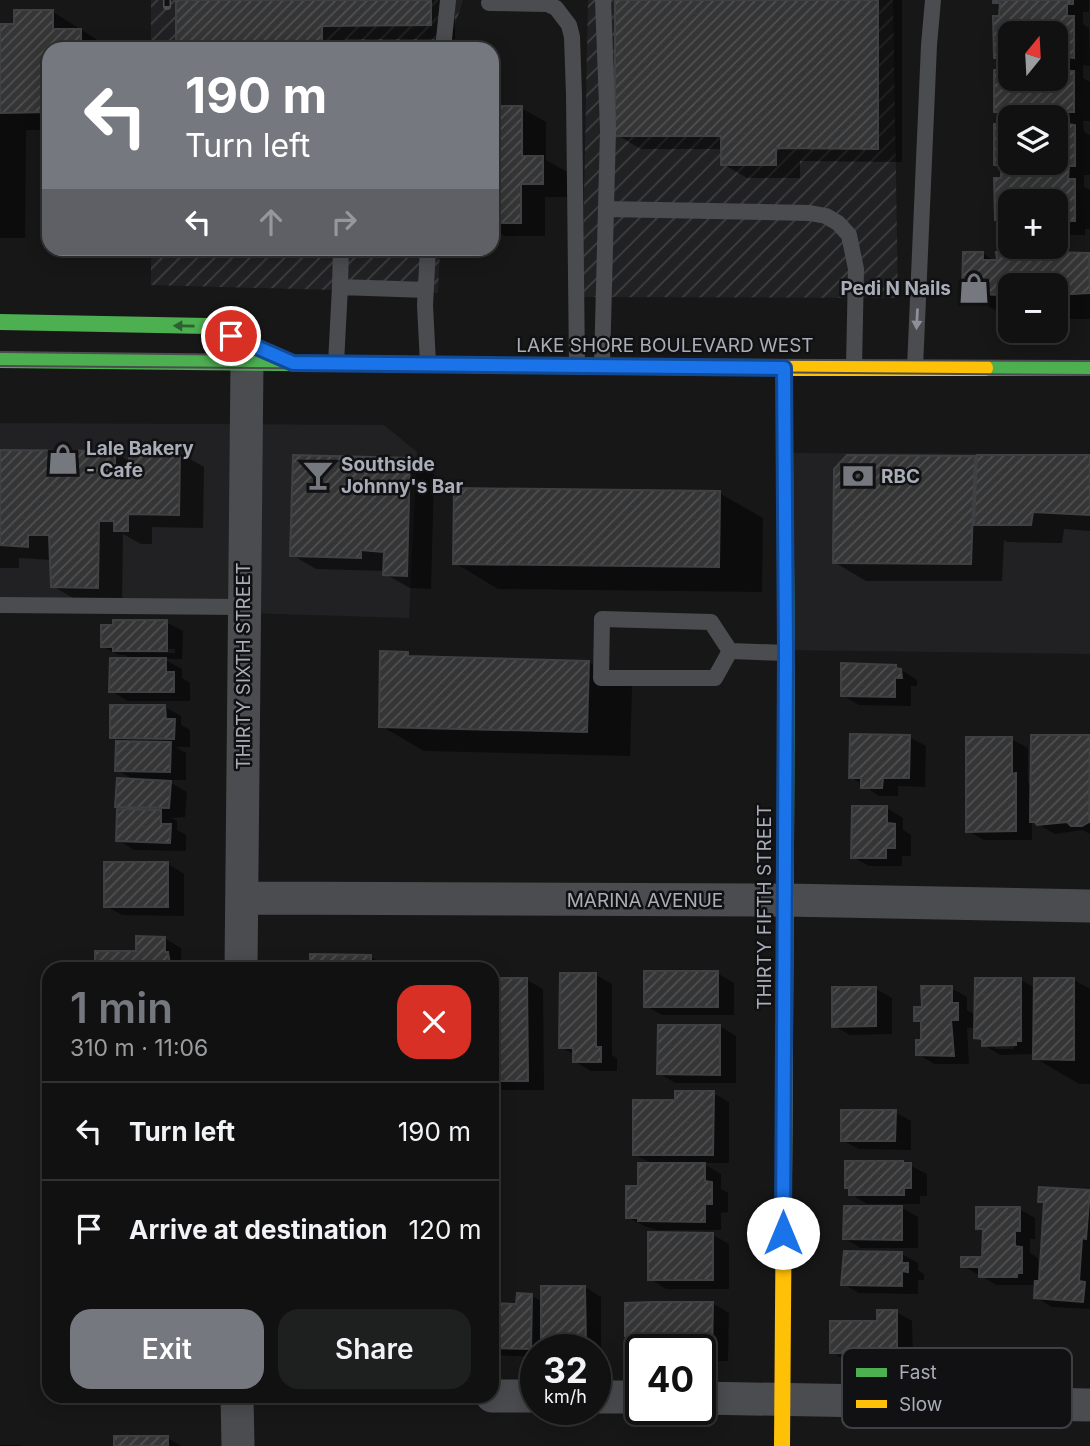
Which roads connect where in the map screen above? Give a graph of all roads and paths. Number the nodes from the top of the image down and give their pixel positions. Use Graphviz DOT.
graph roads {
  1 [pos="448,0"];
  2 [pos="603,0"];
  3 [pos="933,0"];
  4 [pos="489,3"];
  5 [pos="444,42"];
  6 [pos="606,209"];
  7 [pos="341,256"];
  8 [pos="428,256"];
  9 [pos="340,288"];
  10 [pos="426,290"];
  11 [pos="0,322"];
  12 [pos="0,360"];
  13 [pos="247,362"];
  14 [pos="293,363"];
  15 [pos="336,363"];
  16 [pos="428,364"];
  17 [pos="602,365"];
  18 [pos="577,366"];
  19 [pos="854,367"];
  20 [pos="784,368"];
  21 [pos="915,368"];
  22 [pos="1037,368"];
  23 [pos="1090,368"];
  24 [pos="1079,383"];
  25 [pos="0,606"];
  26 [pos="243,607"];
  27 [pos="730,651"];
  28 [pos="786,653"];
  29 [pos="242,898"];
  30 [pos="785,900"];
  31 [pos="1090,906"];
  32 [pos="241,962"];
  33 [pos="499,1396"];
  34 [pos="520,1396"];
  35 [pos="716,1398"];
  36 [pos="782,1399"];
  37 [pos="842,1400"];
  38 [pos="237,1403"];
  39 [pos="1072,1405"];
  40 [pos="1090,1405"];
  41 [pos="237,1446"];
  42 [pos="782,1446"];
  1 -- 5 [label="lane"];
  2 -- 6 [label="lane"];
  3 -- 21 [label="lane, one-way"];
  4 -- 18 [label="lane"];
  6 -- 17 [label="lane"];
  6 -- 19 [label="lane"];
  7 -- 9 [label="lane"];
  8 -- 10 [label="lane"];
  9 -- 10 [label="lane"];
  9 -- 15 [label="lane"];
  10 -- 16 [label="lane"];
  14 -- 11 [label="main road, LAKE SHORE BOULEVARD WEST, one-way"];
  12 -- 13 [label="main road, LAKE SHORE BOULEVARD WEST"];
  13 -- 14 [label="main road, LAKE SHORE BOULEVARD WEST"];
  13 -- 26 [label="street, THIRTY SIXTH STREET"];
  14 -- 15 [label="main road, LAKE SHORE BOULEVARD WEST"];
  15 -- 16 [label="main road, LAKE SHORE BOULEVARD WEST"];
  16 -- 18 [label="main road, LAKE SHORE BOULEVARD WEST"];
  17 -- 18 [label="main road, LAKE SHORE BOULEVARD WEST"];
  17 -- 20 [label="main road, LAKE SHORE BOULEVARD WEST"];
  19 -- 20 [label="main road, LAKE SHORE BOULEVARD WEST"];
  19 -- 21 [label="main road, LAKE SHORE BOULEVARD WEST"];
  20 -- 28 [label="main road, THIRTY FIFTH STREET"];
  21 -- 22 [label="main road, LAKE SHORE BOULEVARD WEST"];
  22 -- 23 [label="main road, LAKE SHORE BOULEVARD WEST"];
  22 -- 24 [label="main road, LAKE SHORE BOULEVARD WEST"];
  25 -- 26 [label="lane"];
  26 -- 29 [label="street, THIRTY SIXTH STREET"];
  27 -- 27 [label="lane"];
  27 -- 28 [label="lane"];
  28 -- 30 [label="main road, THIRTY FIFTH STREET"];
  29 -- 30 [label="street, MARINA AVENUE"];
  29 -- 32 [label="street, THIRTY SIXTH STREET"];
  30 -- 31 [label="street, MARINA AVENUE"];
  30 -- 36 [label="main road, THIRTY FIFTH STREET"];
  33 -- 34 [label="street"];
  35 -- 36 [label="street"];
  36 -- 37 [label="street"];
  36 -- 42 [label="main road, THIRTY FIFTH STREET"];
  38 -- 41 [label="street"];
  39 -- 40 [label="street"];
}
